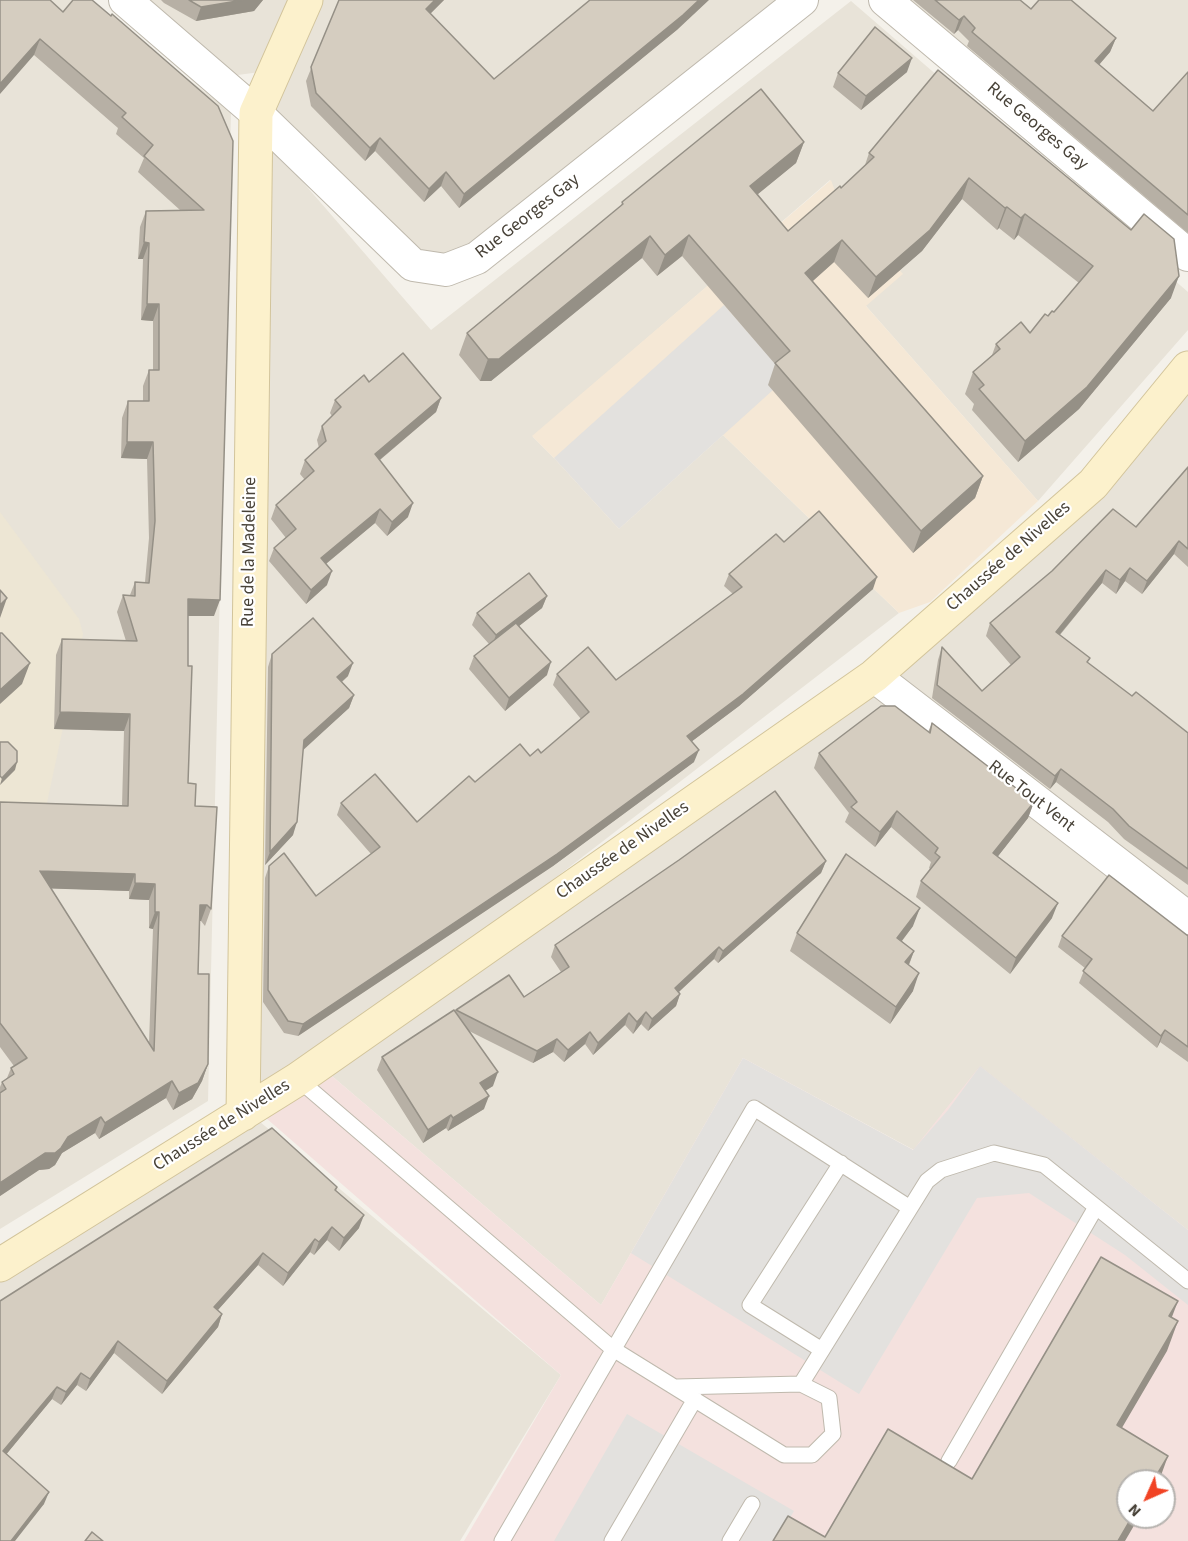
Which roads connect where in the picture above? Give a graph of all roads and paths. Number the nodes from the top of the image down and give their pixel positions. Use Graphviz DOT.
graph roads {
  1 [pos="124,0"];
  2 [pos="306,0"];
  3 [pos="802,0"];
  4 [pos="885,0"];
  5 [pos="256,113"];
  6 [pos="1188,255"];
  7 [pos="1188,368"];
  8 [pos="873,676"];
  9 [pos="1188,918"];
  10 [pos="298,1079"];
  11 [pos="243,1114"];
  12 [pos="841,1163"];
  13 [pos="1096,1207"];
  14 [pos="910,1208"];
  15 [pos="0,1265"];
  16 [pos="1188,1281"];
  17 [pos="613,1349"];
  18 [pos="822,1350"];
  19 [pos="801,1384"];
  20 [pos="676,1387"];
  21 [pos="695,1399"];
  22 [pos="949,1461"];
  23 [pos="752,1504"];
  24 [pos="502,1541"];
  25 [pos="612,1541"];
  26 [pos="730,1541"];
  1 -- 5 [label="street, Rue Georges Gay"];
  2 -- 5 [label="main road, Rue de la Madeleine"];
  3 -- 5 [label="street, Rue Georges Gay"];
  4 -- 6 [label="street, Rue Georges Gay"];
  5 -- 11 [label="main road, Rue de la Madeleine"];
  7 -- 8 [label="main road, Chaussée de Nivelles"];
  8 -- 9 [label="street, Rue Tout Vent"];
  8 -- 10 [label="main road, Chaussée de Nivelles"];
  10 -- 11 [label="main road, Chaussée de Nivelles"];
  10 -- 17 [label="lane"];
  11 -- 15 [label="main road, Chaussée de Nivelles"];
  12 -- 14 [label="lane"];
  12 -- 17 [label="lane"];
  12 -- 18 [label="lane"];
  13 -- 14 [label="lane"];
  13 -- 16 [label="lane"];
  13 -- 22 [label="lane"];
  14 -- 18 [label="lane"];
  17 -- 20 [label="lane"];
  17 -- 24 [label="lane"];
  18 -- 19 [label="lane"];
  19 -- 20 [label="lane"];
  19 -- 21 [label="lane"];
  20 -- 21 [label="lane"];
  21 -- 25 [label="lane"];
  23 -- 26 [label="lane"];
}
